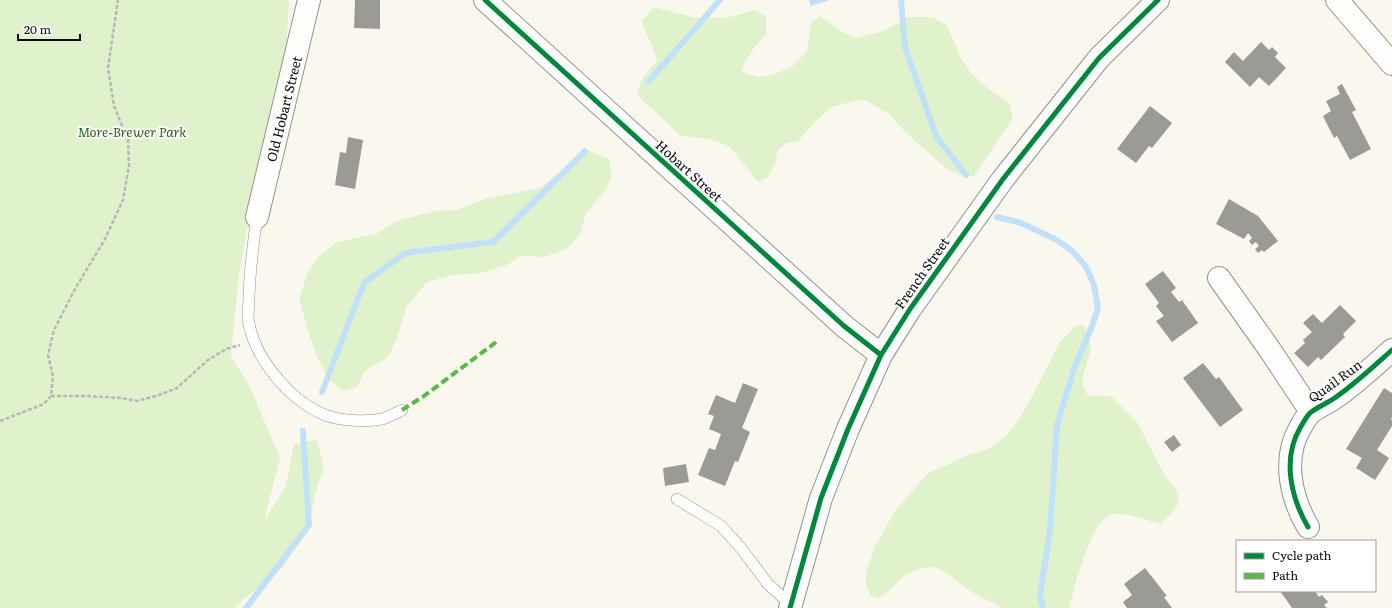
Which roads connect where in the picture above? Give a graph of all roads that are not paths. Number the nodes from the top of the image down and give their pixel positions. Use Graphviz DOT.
graph roads {
  1 [pos="309,0"];
  2 [pos="485,0"];
  3 [pos="1158,0"];
  4 [pos="1338,0"];
  5 [pos="1392,64"];
  6 [pos="257,217"];
  7 [pos="1219,278"];
  8 [pos="1392,350"];
  9 [pos="881,355"];
  10 [pos="402,410"];
  11 [pos="1311,412"];
  12 [pos="677,499"];
  13 [pos="1308,527"];
  14 [pos="789,607"];
  1 -- 6 [label="street, Old Hobart Street"];
  2 -- 9 [label="street, Hobart Street"];
  3 -- 9 [label="street, French Street"];
  4 -- 5 [label="street"];
  6 -- 10 [label="lane"];
  7 -- 11 [label="street, Quail Run"];
  8 -- 11 [label="street, Quail Run"];
  9 -- 14 [label="street, French Street"];
  11 -- 13 [label="street, Quail Run"];
  12 -- 14 [label="lane"];
}
